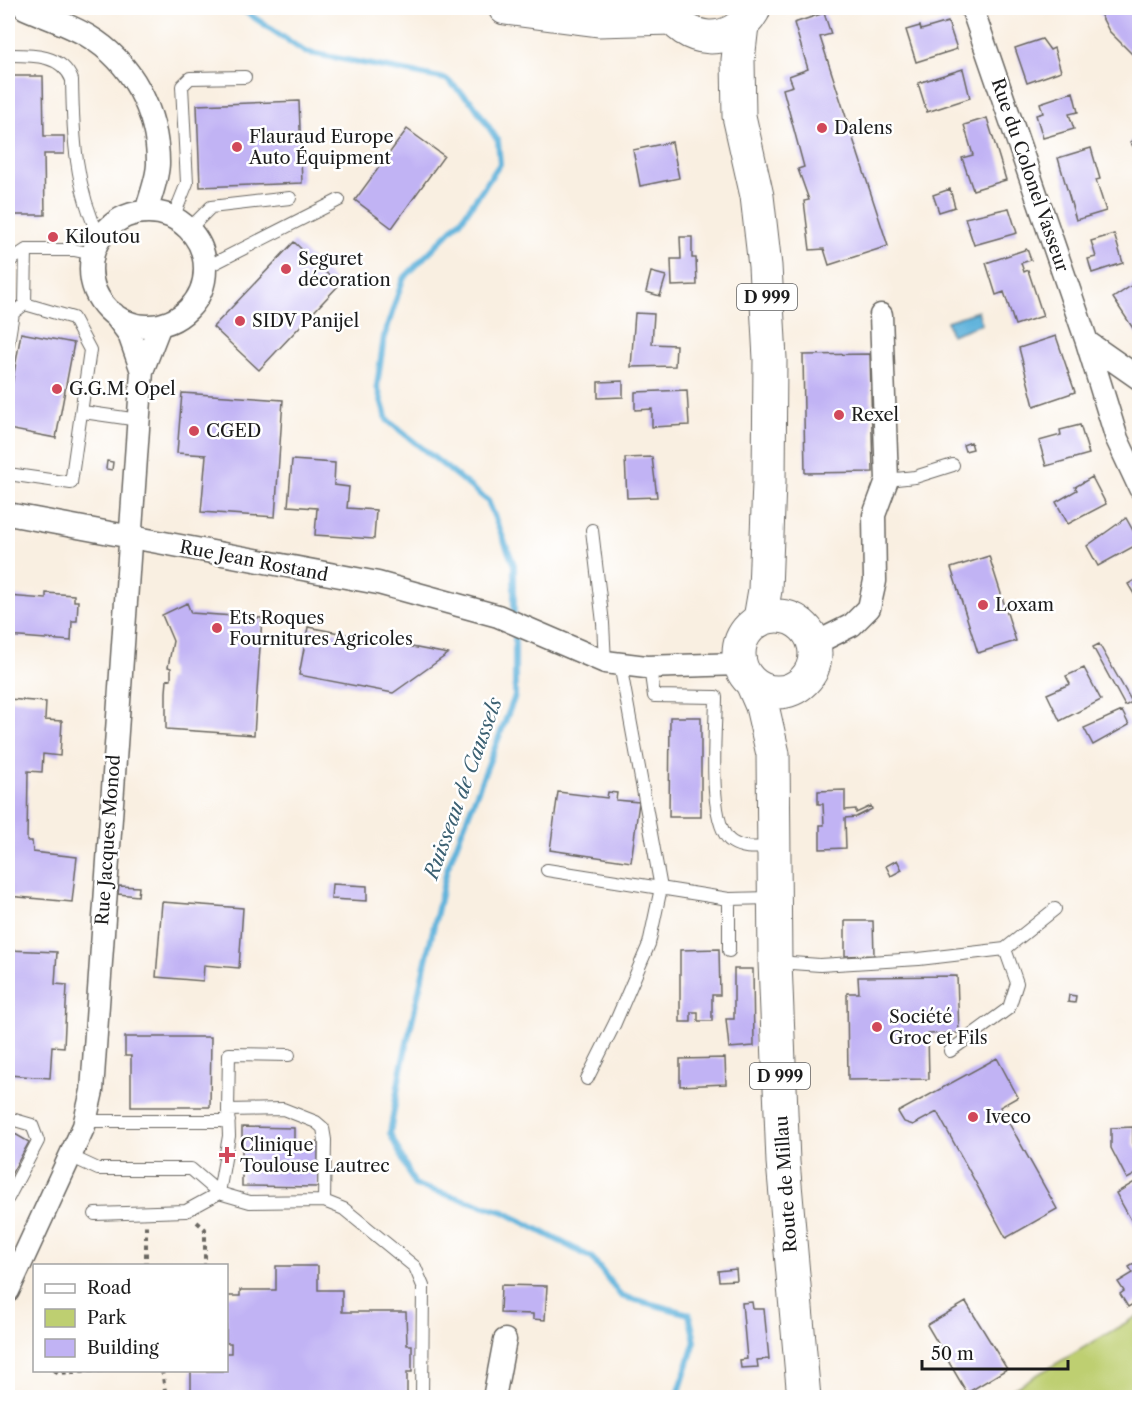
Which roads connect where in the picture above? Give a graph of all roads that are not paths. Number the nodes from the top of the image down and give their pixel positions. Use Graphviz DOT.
graph roads {
  1 [pos="25,8"];
  2 [pos="505,8"];
  3 [pos="972,8"];
  4 [pos="669,13"];
  5 [pos="748,16"];
  6 [pos="699,36"];
  7 [pos="8,55"];
  8 [pos="245,77"];
  9 [pos="739,116"];
  10 [pos="290,198"];
  11 [pos="339,200"];
  12 [pos="146,212"];
  13 [pos="181,224"];
  14 [pos="97,246"];
  15 [pos="26,250"];
  16 [pos="8,262"];
  17 [pos="205,268"];
  18 [pos="25,304"];
  19 [pos="114,314"];
  20 [pos="881,315"];
  21 [pos="160,325"];
  22 [pos="1087,342"];
  23 [pos="8,344"];
  24 [pos="142,371"];
  25 [pos="1140,379"];
  26 [pos="83,412"];
  27 [pos="139,420"];
  28 [pos="953,465"];
  29 [pos="8,474"];
  30 [pos="887,480"];
  31 [pos="769,482"];
  32 [pos="1140,488"];
  33 [pos="8,514"];
  34 [pos="592,530"];
  35 [pos="129,537"];
  36 [pos="760,619"];
  37 [pos="807,634"];
  38 [pos="612,663"];
  39 [pos="650,667"];
  40 [pos="746,674"];
  41 [pos="803,683"];
  42 [pos="773,754"];
  43 [pos="774,847"];
  44 [pos="547,870"];
  45 [pos="661,888"];
  46 [pos="775,898"];
  47 [pos="729,899"];
  48 [pos="1055,909"];
  49 [pos="1005,949"];
  50 [pos="729,951"];
  51 [pos="776,962"];
  52 [pos="950,1051"];
  53 [pos="289,1055"];
  54 [pos="586,1079"];
  55 [pos="229,1116"];
  56 [pos="8,1118"];
  57 [pos="85,1121"];
  58 [pos="70,1156"];
  59 [pos="219,1193"];
  60 [pos="8,1198"];
  61 [pos="324,1201"];
  62 [pos="95,1214"];
  63 [pos="16,1252"];
  64 [pos="8,1291"];
  65 [pos="505,1340"];
  66 [pos="422,1398"];
  67 [pos="494,1398"];
  68 [pos="804,1398"];
  1 -- 12 [label="street"];
  2 -- 4 [label="main road"];
  3 -- 22 [label="street, Rue du Colonel Vasseur"];
  4 -- 6 [label="main road"];
  5 -- 6 [label="main road"];
  5 -- 9 [label="main road, D 999"];
  6 -- 9 [label="main road, D 999"];
  7 -- 14 [label="lane"];
  8 -- 13 [label="lane"];
  9 -- 31 [label="main road, D 999"];
  10 -- 13 [label="lane"];
  11 -- 17 [label="lane"];
  12 -- 13 [label="street"];
  12 -- 14 [label="street"];
  13 -- 17 [label="street"];
  14 -- 15 [label="lane"];
  14 -- 19 [label="street"];
  15 -- 16 [label="lane"];
  15 -- 18 [label="lane"];
  17 -- 21 [label="street"];
  18 -- 23 [label="lane"];
  18 -- 26 [label="lane"];
  19 -- 21 [label="street"];
  19 -- 24 [label="street"];
  20 -- 30 [label="street"];
  21 -- 24 [label="street"];
  22 -- 25 [label="street"];
  22 -- 32 [label="street, Rue du Colonel Vasseur"];
  24 -- 27 [label="street, Rue Jacques Monod"];
  26 -- 27 [label="lane"];
  26 -- 29 [label="lane"];
  27 -- 35 [label="street, Rue Jacques Monod"];
  28 -- 30 [label="lane"];
  30 -- 37 [label="street"];
  31 -- 36 [label="main road, D 999"];
  31 -- 37 [label="main road, D 999"];
  33 -- 35 [label="street, Rue Jean Rostand"];
  34 -- 38 [label="lane"];
  35 -- 38 [label="street, Rue Jean Rostand"];
  35 -- 57 [label="street, Rue Jacques Monod"];
  36 -- 37 [label="main road"];
  36 -- 40 [label="main road"];
  37 -- 41 [label="main road"];
  38 -- 39 [label="street"];
  38 -- 45 [label="lane"];
  39 -- 40 [label="street"];
  39 -- 43 [label="lane"];
  40 -- 41 [label="main road"];
  40 -- 42 [label="main road, Route de Millau / D 999"];
  41 -- 42 [label="main road, Route de Millau / D 999"];
  42 -- 43 [label="main road, Route de Millau / D 999"];
  43 -- 46 [label="main road, Route de Millau / D 999"];
  44 -- 45 [label="lane"];
  45 -- 47 [label="lane"];
  45 -- 54 [label="lane"];
  46 -- 47 [label="lane"];
  46 -- 51 [label="main road, Route de Millau / D 999"];
  47 -- 50 [label="lane"];
  48 -- 49 [label="lane"];
  49 -- 51 [label="lane"];
  49 -- 52 [label="lane"];
  51 -- 68 [label="main road, Route de Millau / D 999"];
  53 -- 55 [label="lane"];
  55 -- 57 [label="lane"];
  55 -- 59 [label="lane"];
  55 -- 61 [label="lane"];
  56 -- 60 [label="lane"];
  57 -- 58 [label="street, Rue Jacques Monod"];
  58 -- 59 [label="lane"];
  58 -- 63 [label="street, Rue Jacques Monod"];
  59 -- 61 [label="lane"];
  59 -- 62 [label="lane"];
  61 -- 66 [label="lane"];
  63 -- 64 [label="street, Rue Jacques Monod"];
  65 -- 67 [label="street"];
}
